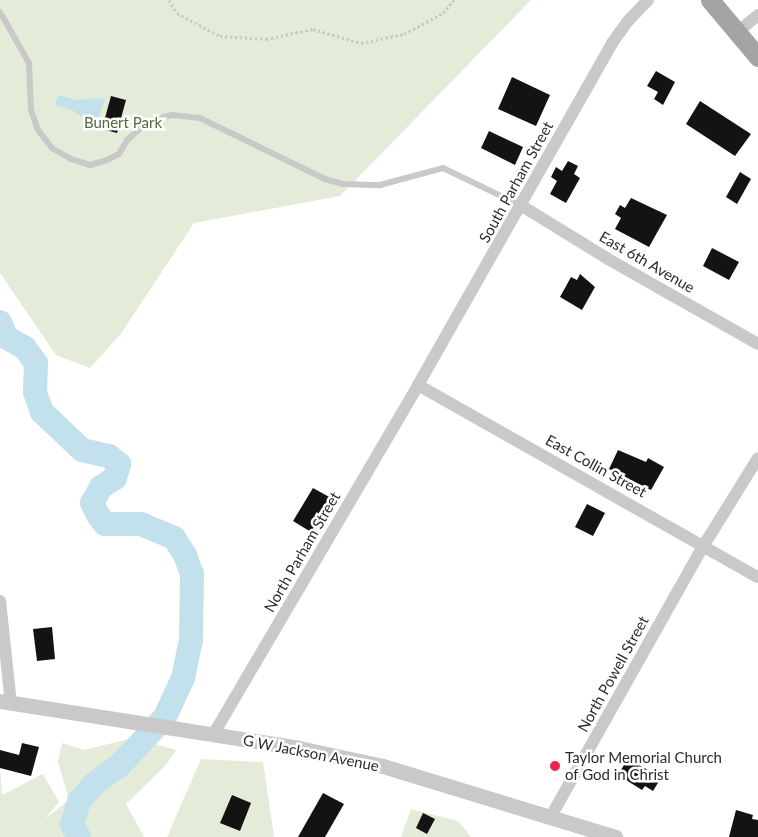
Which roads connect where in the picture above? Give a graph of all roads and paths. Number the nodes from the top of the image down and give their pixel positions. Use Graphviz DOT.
graph roads {
  1 [pos="169,0"];
  2 [pos="454,0"];
  3 [pos="648,0"];
  4 [pos="710,0"];
  5 [pos="0,12"];
  6 [pos="758,15"];
  7 [pos="736,33"];
  8 [pos="758,57"];
  9 [pos="522,206"];
  10 [pos="758,344"];
  11 [pos="418,385"];
  12 [pos="758,458"];
  13 [pos="704,545"];
  14 [pos="758,577"];
  15 [pos="0,602"];
  16 [pos="6,703"];
  17 [pos="210,734"];
  18 [pos="550,818"];
  19 [pos="615,837"];
  1 -- 2 [label="path"];
  3 -- 9 [label="street, South Parham Street"];
  4 -- 7 [label="main road"];
  5 -- 9 [label="lane"];
  6 -- 7 [label="street"];
  7 -- 8 [label="main road"];
  9 -- 10 [label="street, East 6th Avenue"];
  9 -- 11 [label="street, South Parham Street"];
  11 -- 13 [label="street, East Collin Street"];
  11 -- 17 [label="street, North Parham Street"];
  12 -- 13 [label="street, North Powell Street"];
  13 -- 14 [label="street, East Collin Street"];
  13 -- 18 [label="street, North Powell Street"];
  15 -- 16 [label="street"];
  16 -- 17 [label="street, G W Jackson Avenue"];
  17 -- 18 [label="street, G W Jackson Avenue"];
  18 -- 19 [label="street, G W Jackson Avenue"];
}
